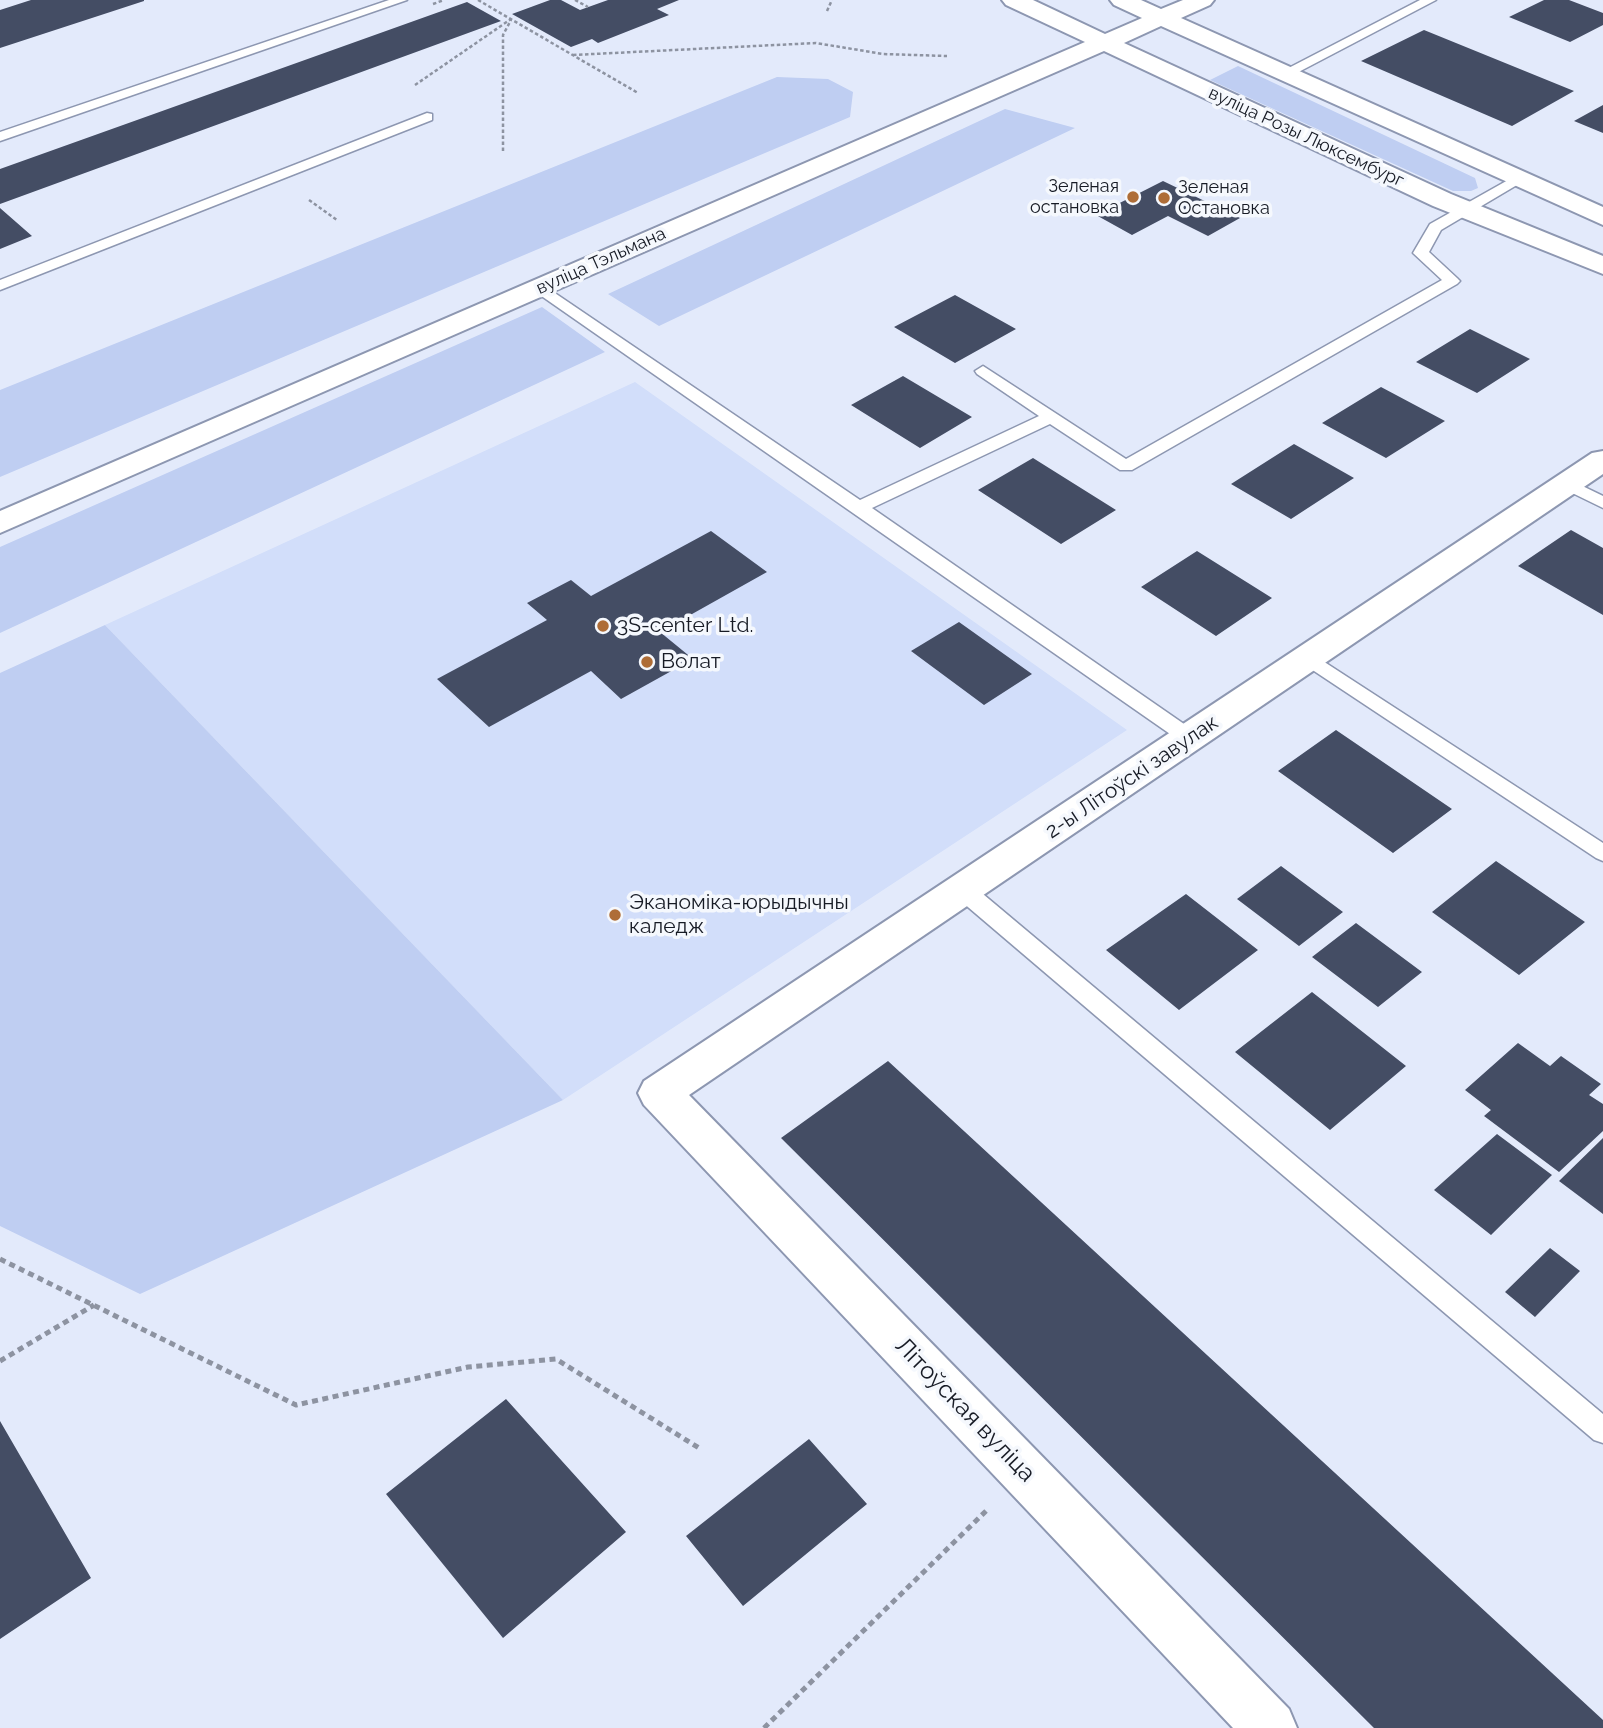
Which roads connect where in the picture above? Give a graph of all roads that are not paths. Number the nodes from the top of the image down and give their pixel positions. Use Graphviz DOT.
graph roads {
  1 [pos="1014,0"];
  2 [pos="1122,0"];
  3 [pos="1202,0"];
  4 [pos="1430,0"];
  5 [pos="397,1"];
  6 [pos="1162,18"];
  7 [pos="1104,43"];
  8 [pos="1284,74"];
  9 [pos="427,117"];
  10 [pos="0,138"];
  11 [pos="1517,179"];
  12 [pos="1468,209"];
  13 [pos="1603,217"];
  14 [pos="1603,266"];
  15 [pos="0,285"];
  16 [pos="538,288"];
  17 [pos="983,371"];
  18 [pos="1051,417"];
  19 [pos="1603,460"];
  20 [pos="1568,484"];
  21 [pos="1603,503"];
  22 [pos="859,507"];
  23 [pos="0,523"];
  24 [pos="1309,659"];
  25 [pos="1190,738"];
  26 [pos="1603,853"];
  27 [pos="963,890"];
  28 [pos="659,1093"];
  29 [pos="1603,1431"];
  30 [pos="1270,1728"];
  1 -- 7 [label="street, вуліца Розы Люксембург"];
  2 -- 6 [label="street"];
  3 -- 6 [label="street, вуліца Тэльмана"];
  4 -- 8 [label="lane"];
  5 -- 10 [label="lane"];
  6 -- 7 [label="street, вуліца Тэльмана"];
  6 -- 8 [label="street"];
  7 -- 12 [label="street, вуліца Розы Люксембург"];
  7 -- 16 [label="street, вуліца Тэльмана"];
  8 -- 11 [label="street"];
  9 -- 15 [label="lane"];
  11 -- 12 [label="lane"];
  11 -- 13 [label="street"];
  12 -- 14 [label="street, вуліца Розы Люксембург"];
  12 -- 18 [label="lane"];
  16 -- 22 [label="lane"];
  16 -- 23 [label="street, вуліца Тэльмана"];
  17 -- 18 [label="lane"];
  18 -- 22 [label="lane"];
  19 -- 20 [label="street, 2-ы Літоўскі завулак"];
  20 -- 21 [label="lane"];
  20 -- 24 [label="street, 2-ы Літоўскі завулак"];
  22 -- 25 [label="lane"];
  24 -- 25 [label="street, 2-ы Літоўскі завулак"];
  24 -- 26 [label="lane"];
  25 -- 27 [label="street, 2-ы Літоўскі завулак"];
  27 -- 28 [label="street, 2-ы Літоўскі завулак"];
  27 -- 29 [label="lane"];
  28 -- 30 [label="street, Літоўская вуліца"];
}
